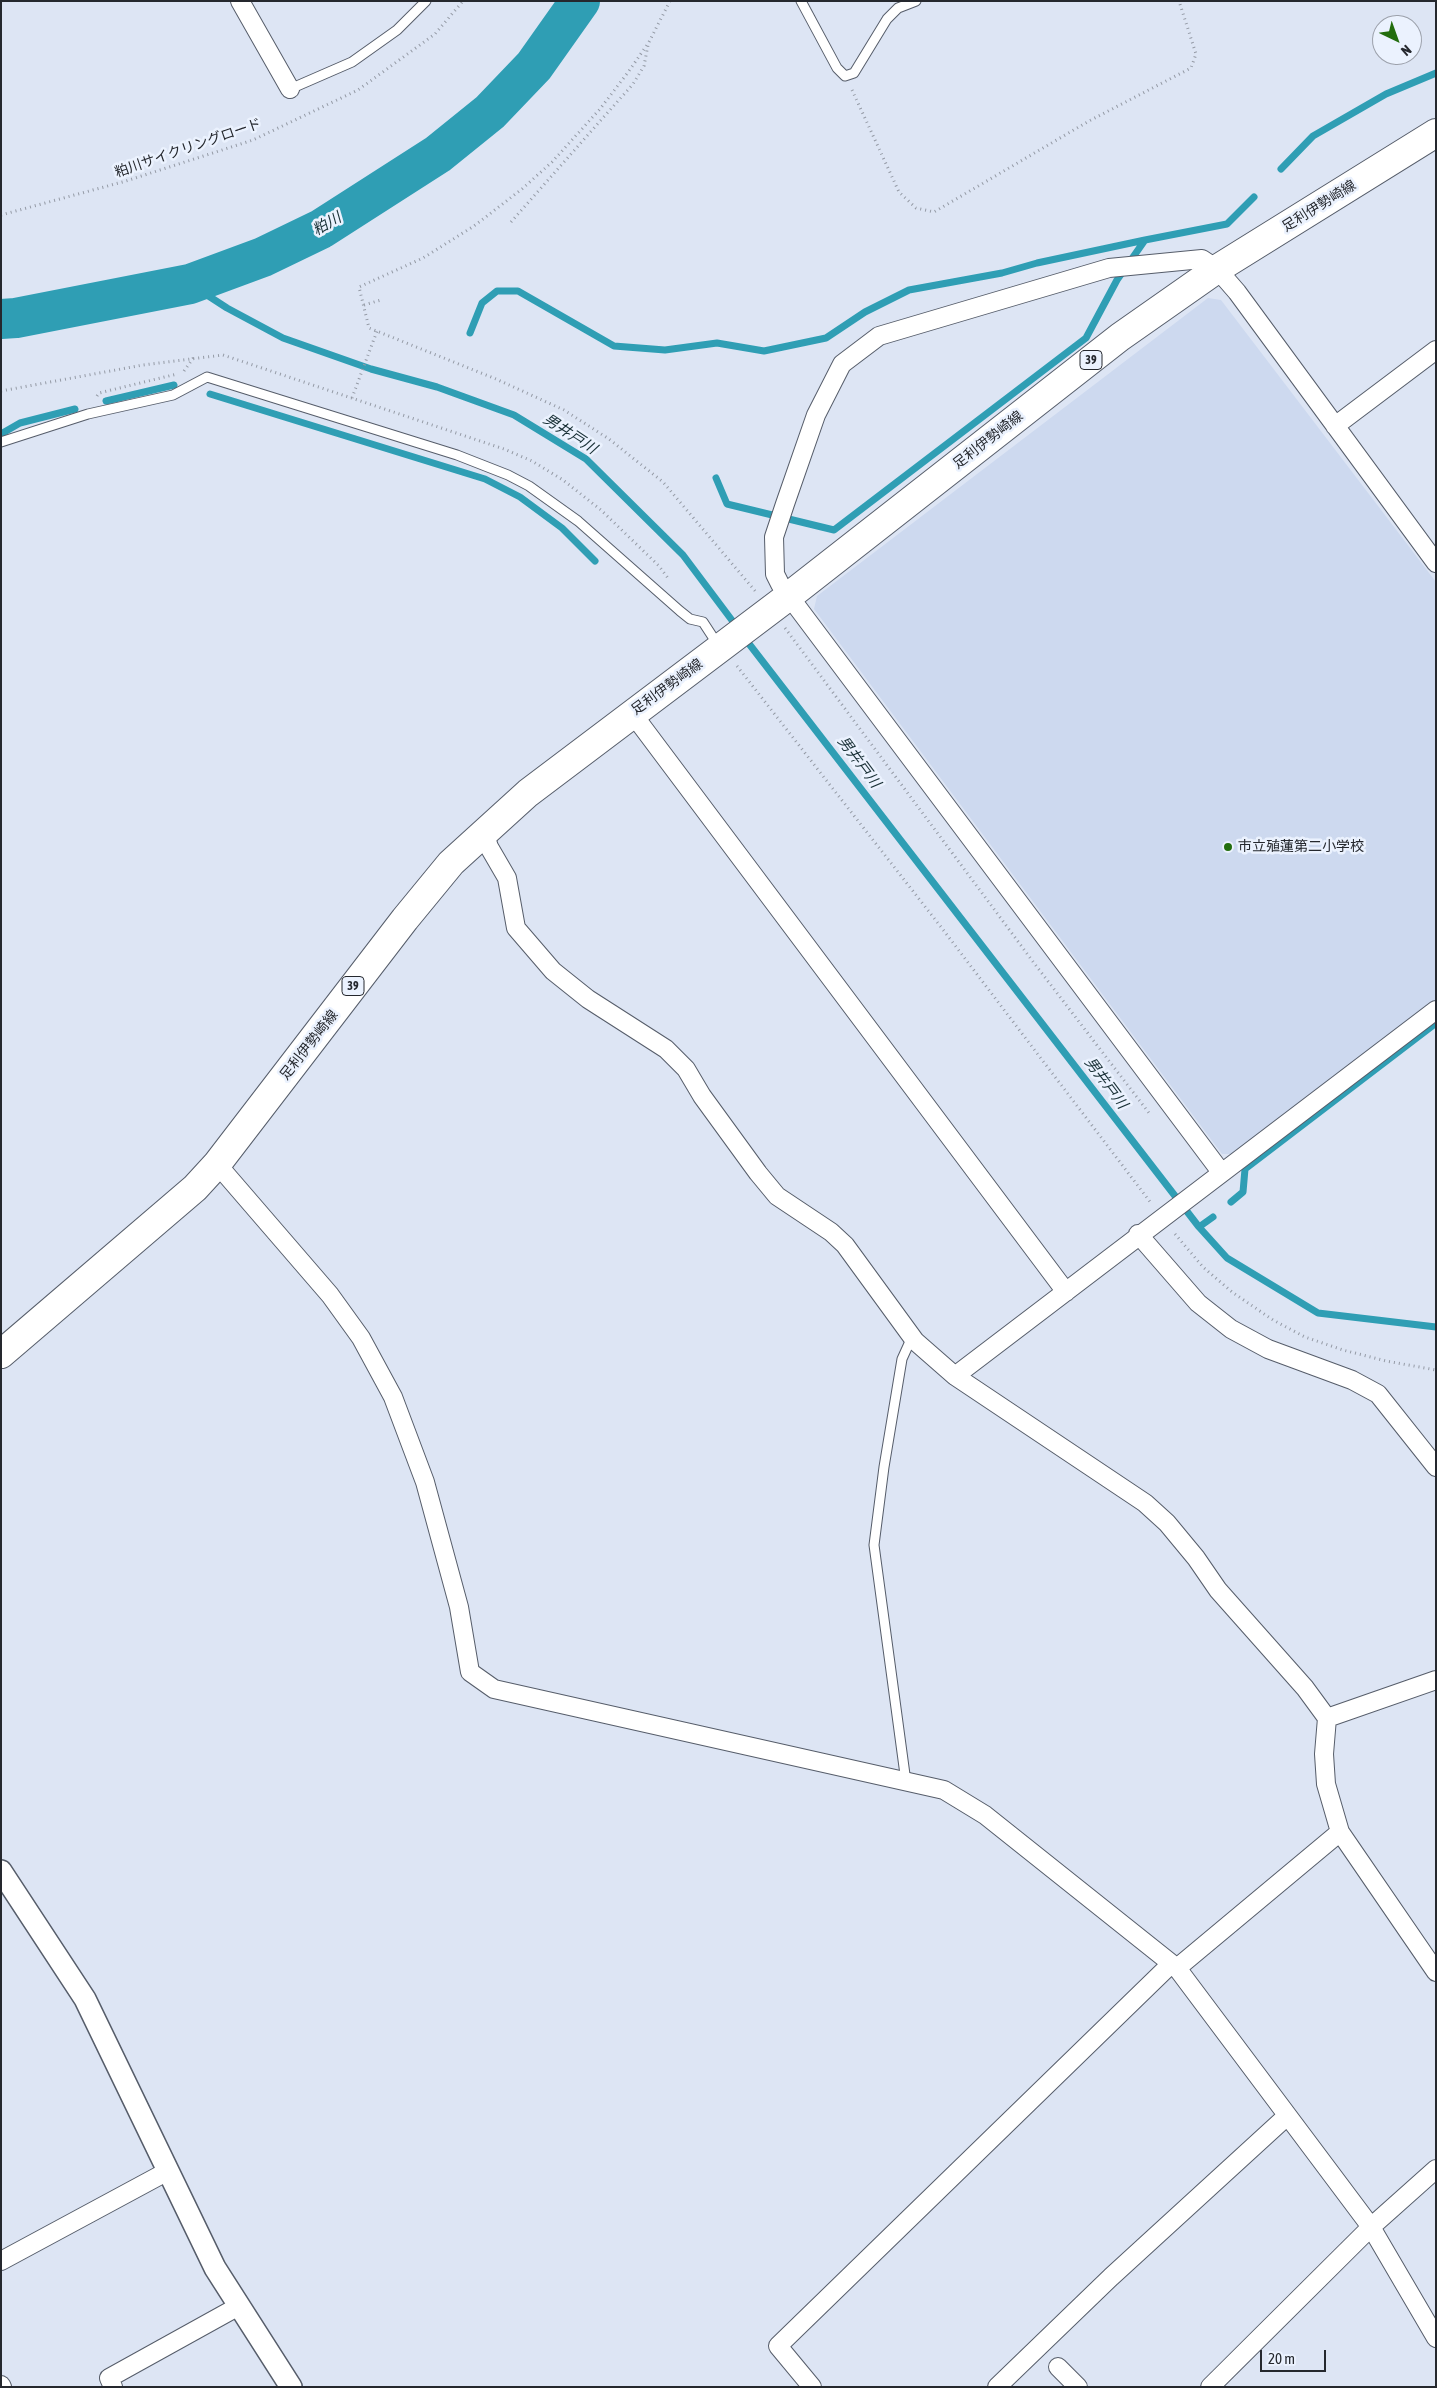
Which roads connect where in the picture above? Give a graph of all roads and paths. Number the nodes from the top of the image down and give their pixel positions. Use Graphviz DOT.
graph roads {
  1 [pos="240,1"];
  2 [pos="426,1"];
  3 [pos="462,1"];
  4 [pos="670,1"];
  5 [pos="801,1"];
  6 [pos="916,1"];
  7 [pos="1179,1"];
  8 [pos="648,42"];
  9 [pos="845,76"];
  10 [pos="290,89"];
  11 [pos="1436,133"];
  12 [pos="1,215"];
  13 [pos="511,222"];
  14 [pos="1218,269"];
  15 [pos="382,300"];
  16 [pos="364,305"];
  17 [pos="377,331"];
  18 [pos="1436,350"];
  19 [pos="194,357"];
  20 [pos="352,398"];
  21 [pos="88,414"];
  22 [pos="1335,426"];
  23 [pos="1,442"];
  24 [pos="1436,563"];
  25 [pos="774,607"];
  26 [pos="728,652"];
  27 [pos="632,713"];
  28 [pos="484,832"];
  29 [pos="1436,1010"];
  30 [pos="1155,1121"];
  31 [pos="217,1164"];
  32 [pos="1221,1172"];
  33 [pos="1164,1217"];
  34 [pos="1138,1234"];
  35 [pos="1066,1292"];
  36 [pos="912,1337"];
  37 [pos="1,1354"];
  38 [pos="1436,1370"];
  39 [pos="955,1376"];
  40 [pos="1436,1466"];
  41 [pos="1436,1680"];
  42 [pos="1327,1718"];
  43 [pos="906,1782"];
  44 [pos="1340,1832"];
  45 [pos="1,1871"];
  46 [pos="1433,1961"];
  47 [pos="1174,1966"];
  48 [pos="1288,2116"];
  49 [pos="1436,2169"];
  50 [pos="168,2171"];
  51 [pos="1371,2228"];
  52 [pos="1,2261"];
  53 [pos="239,2306"];
  54 [pos="1436,2338"];
  55 [pos="1058,2367"];
  56 [pos="113,2387"];
  57 [pos="291,2387"];
  58 [pos="812,2387"];
  59 [pos="997,2387"];
  60 [pos="1078,2387"];
  61 [pos="1210,2387"];
  1 -- 10 [label="street"];
  2 -- 10 [label="lane"];
  3 -- 12 [label="path, 粕川サイクリングロード"];
  4 -- 8 [label="path"];
  5 -- 9 [label="lane"];
  6 -- 9 [label="lane"];
  7 -- 9 [label="path"];
  8 -- 13 [label="path"];
  8 -- 16 [label="path"];
  11 -- 14 [label="main road, 足利伊勢崎線 / 39"];
  14 -- 22 [label="street"];
  14 -- 25 [label="main road, 足利伊勢崎線 / 39"];
  14 -- 25 [label="street"];
  15 -- 16 [label="path"];
  16 -- 17 [label="path"];
  17 -- 20 [label="path"];
  17 -- 25 [label="path"];
  18 -- 22 [label="street"];
  19 -- 21 [label="path"];
  21 -- 23 [label="lane"];
  21 -- 26 [label="lane"];
  22 -- 24 [label="street"];
  25 -- 26 [label="main road, 足利伊勢崎線 / 39"];
  25 -- 30 [label="path"];
  25 -- 32 [label="street"];
  26 -- 27 [label="main road, 足利伊勢崎線 / 39"];
  26 -- 33 [label="path"];
  27 -- 28 [label="main road, 足利伊勢崎線 / 39"];
  27 -- 35 [label="street"];
  28 -- 31 [label="main road, 足利伊勢崎線 / 39"];
  28 -- 36 [label="street"];
  29 -- 32 [label="street"];
  31 -- 37 [label="main road, 足利伊勢崎線 / 39"];
  31 -- 43 [label="street"];
  32 -- 33 [label="street"];
  33 -- 34 [label="street"];
  33 -- 38 [label="path"];
  34 -- 35 [label="street"];
  34 -- 40 [label="street"];
  35 -- 39 [label="street"];
  36 -- 39 [label="street"];
  36 -- 43 [label="lane"];
  39 -- 42 [label="street"];
  41 -- 42 [label="street"];
  42 -- 44 [label="street"];
  43 -- 47 [label="street"];
  44 -- 46 [label="street"];
  44 -- 47 [label="street"];
  45 -- 50 [label="street"];
  47 -- 48 [label="street"];
  47 -- 58 [label="street"];
  48 -- 51 [label="street"];
  48 -- 59 [label="street"];
  49 -- 51 [label="street"];
  50 -- 52 [label="street"];
  50 -- 53 [label="street"];
  51 -- 54 [label="street"];
  51 -- 61 [label="street"];
  53 -- 56 [label="street"];
  53 -- 57 [label="street"];
  55 -- 60 [label="street"];
}
